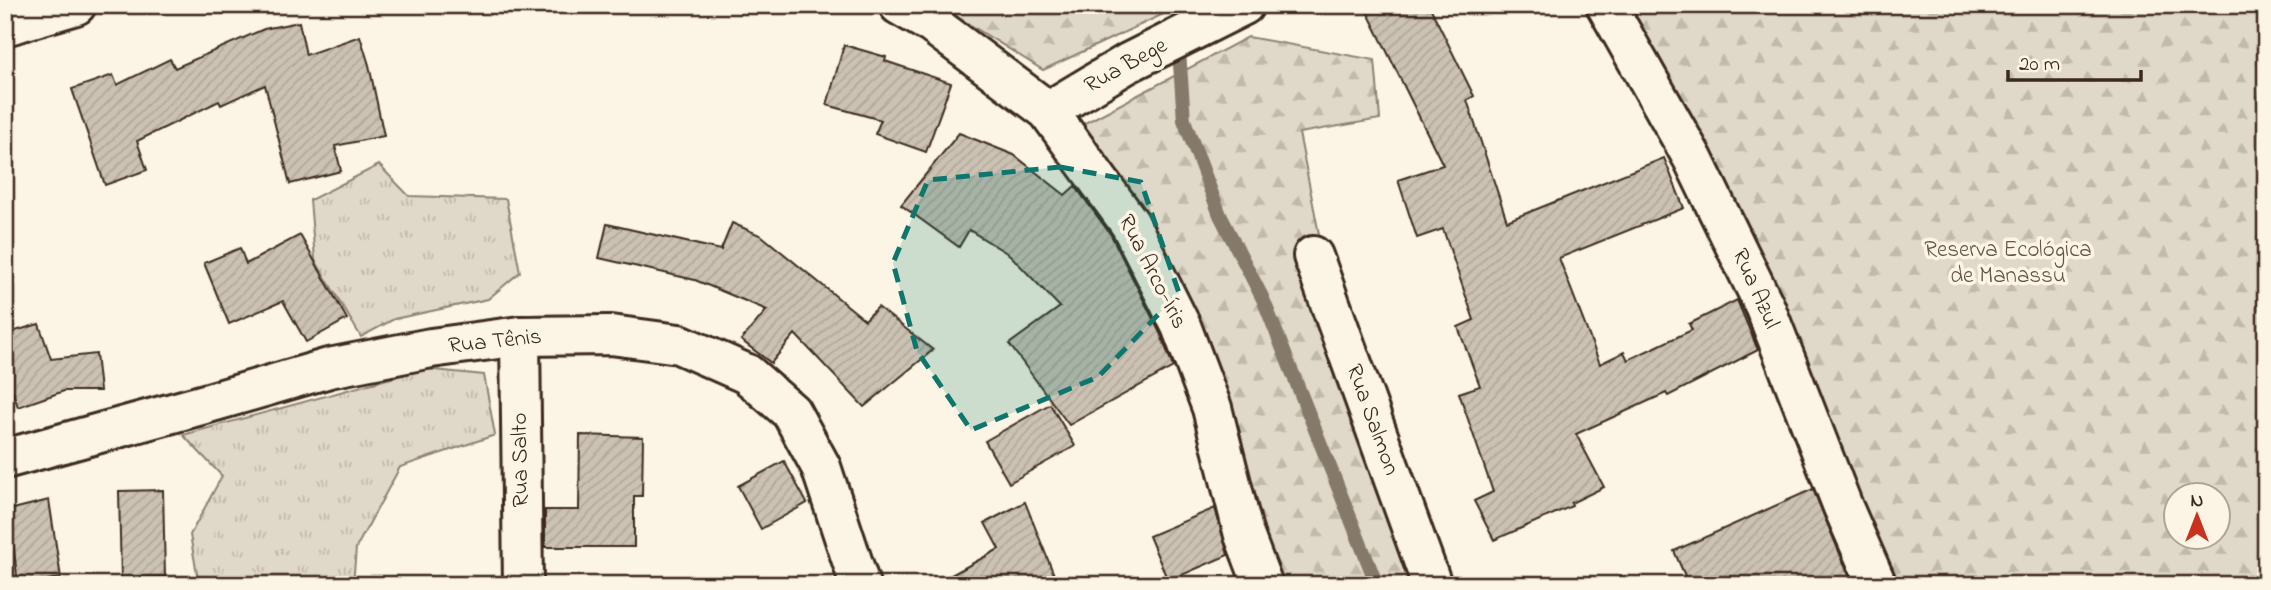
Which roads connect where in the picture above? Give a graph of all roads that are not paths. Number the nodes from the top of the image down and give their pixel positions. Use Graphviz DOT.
graph roads {
  1 [pos="76,5"];
  2 [pos="900,5"];
  3 [pos="1244,5"];
  4 [pos="1606,5"];
  5 [pos="5,26"];
  6 [pos="1048,111"];
  7 [pos="1313,256"];
  8 [pos="520,336"];
  9 [pos="5,459"];
  10 [pos="523,585"];
  11 [pos="860,585"];
  12 [pos="1263,585"];
  13 [pos="1432,585"];
  14 [pos="1877,585"];
  1 -- 5 [label="street"];
  2 -- 6 [label="street, Rua Arco-Íris"];
  3 -- 6 [label="street, Rua Bege"];
  4 -- 14 [label="street, Rua Azul"];
  6 -- 12 [label="street, Rua Arco-Íris"];
  7 -- 13 [label="street, Rua Salmon"];
  8 -- 9 [label="street, Rua Tênis"];
  8 -- 10 [label="street, Rua Salto"];
  8 -- 11 [label="street, Rua Tênis"];
}
